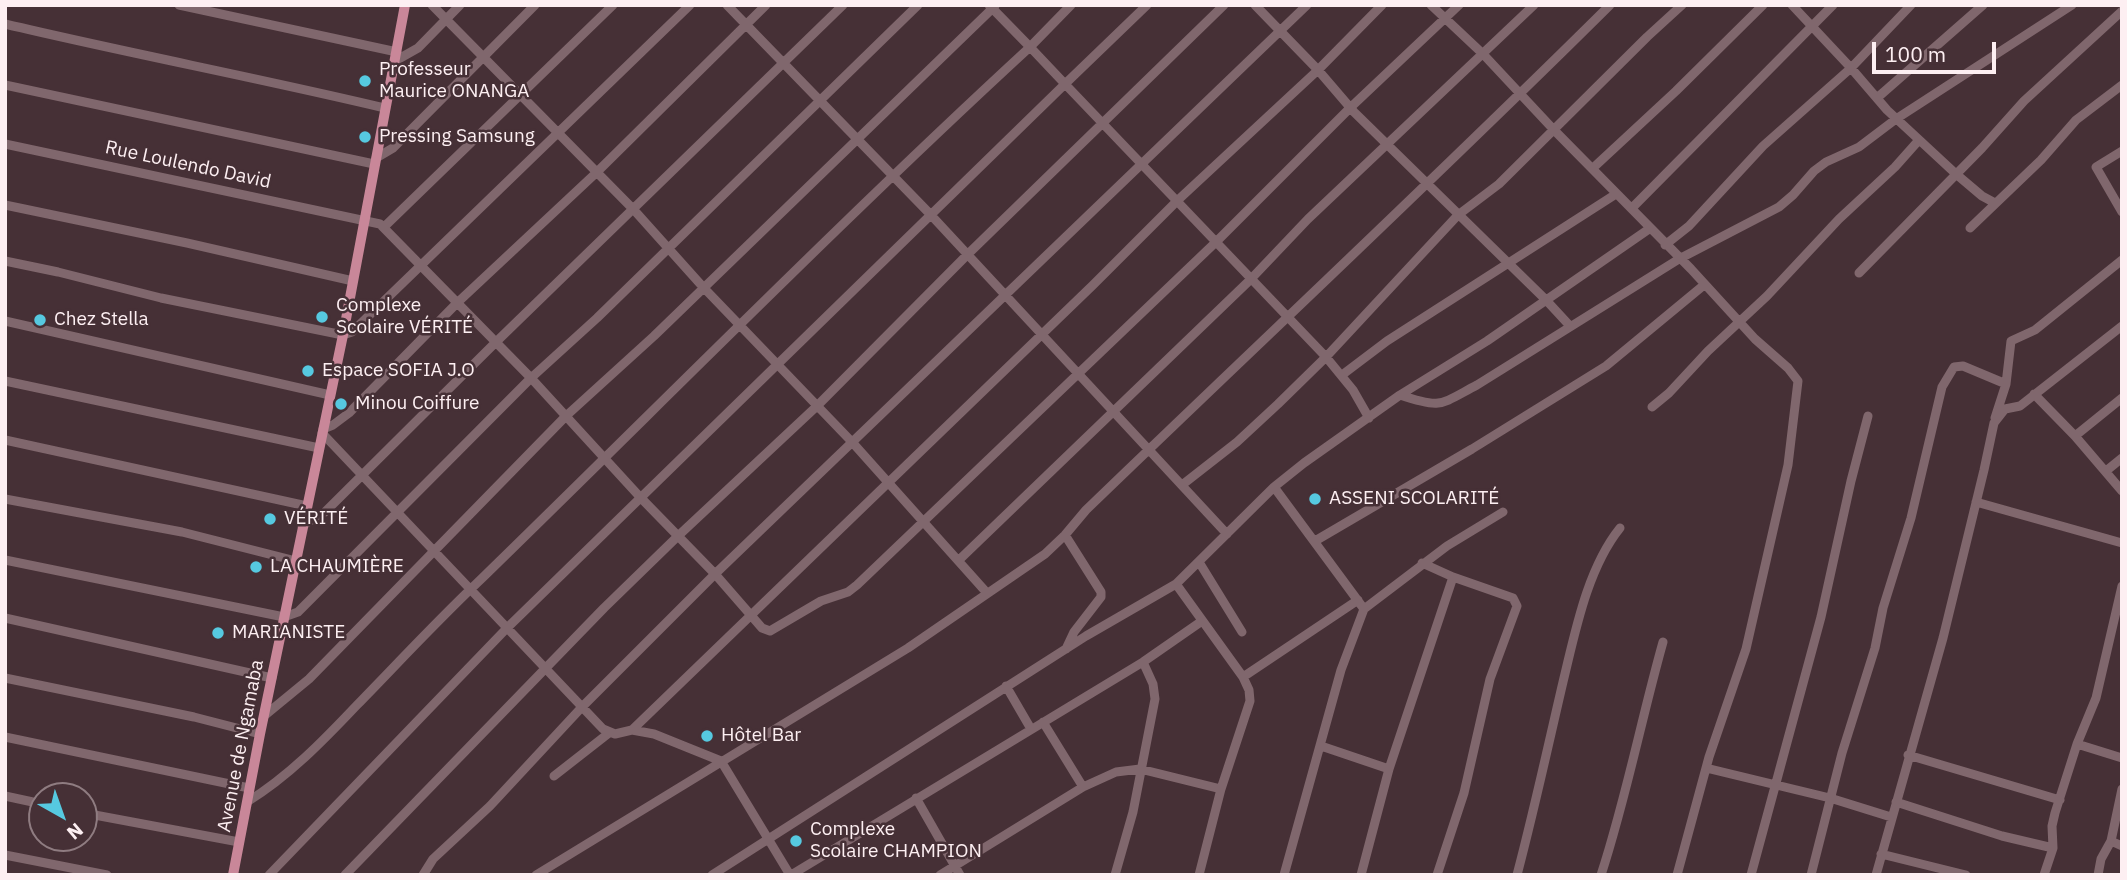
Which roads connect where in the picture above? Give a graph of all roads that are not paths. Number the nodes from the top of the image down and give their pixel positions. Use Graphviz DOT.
graph roads {
  1 [pos="179,5"];
  2 [pos="405,5"];
  3 [pos="432,5"];
  4 [pos="460,5"];
  5 [pos="535,5"];
  6 [pos="612,5"];
  7 [pos="690,5"];
  8 [pos="727,5"];
  9 [pos="766,5"];
  10 [pos="843,5"];
  11 [pos="918,5"];
  12 [pos="1071,5"];
  13 [pos="1147,5"];
  14 [pos="1224,5"];
  15 [pos="1255,5"];
  16 [pos="1307,5"];
  17 [pos="1382,5"];
  18 [pos="1431,5"];
  19 [pos="1460,5"];
  20 [pos="1534,5"];
  21 [pos="1610,5"];
  22 [pos="1682,5"];
  23 [pos="1763,5"];
  24 [pos="1792,5"];
  25 [pos="1833,5"];
  26 [pos="1911,5"];
  27 [pos="1983,5"];
  28 [pos="2072,5"];
  29 [pos="992,6"];
  30 [pos="2122,11"];
  31 [pos="1446,18"];
  32 [pos="446,20"];
  33 [pos="5,24"];
  34 [pos="746,25"];
  35 [pos="1811,28"];
  36 [pos="1280,31"];
  37 [pos="1030,47"];
  38 [pos="1483,54"];
  39 [pos="396,56"];
  40 [pos="481,57"];
  41 [pos="782,63"];
  42 [pos="1851,68"];
  43 [pos="1318,70"];
  44 [pos="1065,84"];
  45 [pos="5,85"];
  46 [pos="2122,85"];
  47 [pos="1520,94"];
  48 [pos="519,95"];
  49 [pos="1877,98"];
  50 [pos="820,100"];
  51 [pos="1350,107"];
  52 [pos="386,108"];
  53 [pos="1896,119"];
  54 [pos="1104,125"];
  55 [pos="1554,130"];
  56 [pos="556,134"];
  57 [pos="856,139"];
  58 [pos="1919,141"];
  59 [pos="5,145"];
  60 [pos="1387,145"];
  61 [pos="2122,151"];
  62 [pos="375,161"];
  63 [pos="1142,163"];
  64 [pos="1593,168"];
  65 [pos="596,173"];
  66 [pos="1956,174"];
  67 [pos="894,177"];
  68 [pos="1426,184"];
  69 [pos="1616,194"];
  70 [pos="1178,200"];
  71 [pos="1995,203"];
  72 [pos="5,205"];
  73 [pos="1632,208"];
  74 [pos="634,210"];
  75 [pos="2122,212"];
  76 [pos="930,214"];
  77 [pos="1458,215"];
  78 [pos="364,220"];
  79 [pos="384,227"];
  80 [pos="1970,228"];
  81 [pos="1649,229"];
  82 [pos="1217,241"];
  83 [pos="1665,245"];
  84 [pos="667,248"];
  85 [pos="967,255"];
  86 [pos="1679,259"];
  87 [pos="2122,260"];
  88 [pos="5,261"];
  89 [pos="1508,264"];
  90 [pos="421,265"];
  91 [pos="1859,273"];
  92 [pos="1250,280"];
  93 [pos="353,281"];
  94 [pos="1704,285"];
  95 [pos="703,288"];
  96 [pos="1006,296"];
  97 [pos="1546,300"];
  98 [pos="457,303"];
  99 [pos="1288,319"];
  100 [pos="5,321"];
  101 [pos="1740,323"];
  102 [pos="740,325"];
  103 [pos="1570,326"];
  104 [pos="2122,326"];
  105 [pos="343,335"];
  106 [pos="1041,335"];
  107 [pos="495,343"];
  108 [pos="1326,357"];
  109 [pos="778,364"];
  110 [pos="1077,373"];
  111 [pos="1342,374"];
  112 [pos="531,378"];
  113 [pos="5,382"];
  114 [pos="2006,384"];
  115 [pos="2034,394"];
  116 [pos="330,395"];
  117 [pos="1400,395"];
  118 [pos="2122,398"];
  119 [pos="817,406"];
  120 [pos="1652,407"];
  121 [pos="1115,412"];
  122 [pos="566,416"];
  123 [pos="1868,416"];
  124 [pos="1369,418"];
  125 [pos="1994,423"];
  126 [pos="322,431"];
  127 [pos="2075,436"];
  128 [pos="5,440"];
  129 [pos="852,442"];
  130 [pos="319,448"];
  131 [pos="1149,449"];
  132 [pos="604,456"];
  133 [pos="2122,458"];
  134 [pos="2106,471"];
  135 [pos="361,476"];
  136 [pos="889,481"];
  137 [pos="1182,485"];
  138 [pos="1274,486"];
  139 [pos="2122,491"];
  140 [pos="640,497"];
  141 [pos="5,499"];
  142 [pos="1976,502"];
  143 [pos="307,506"];
  144 [pos="1503,512"];
  145 [pos="397,514"];
  146 [pos="923,521"];
  147 [pos="302,526"];
  148 [pos="1620,528"];
  149 [pos="1227,534"];
  150 [pos="1065,535"];
  151 [pos="678,536"];
  152 [pos="1315,541"];
  153 [pos="2122,543"];
  154 [pos="433,550"];
  155 [pos="5,560"];
  156 [pos="959,560"];
  157 [pos="296,561"];
  158 [pos="1199,562"];
  159 [pos="1422,563"];
  160 [pos="715,574"];
  161 [pos="1452,577"];
  162 [pos="1176,584"];
  163 [pos="2122,586"];
  164 [pos="471,588"];
  165 [pos="987,593"];
  166 [pos="1361,604"];
  167 [pos="751,615"];
  168 [pos="284,617"];
  169 [pos="5,618"];
  170 [pos="1202,621"];
  171 [pos="507,628"];
  172 [pos="1242,632"];
  173 [pos="1663,642"];
  174 [pos="1066,649"];
  175 [pos="1143,662"];
  176 [pos="545,669"];
  177 [pos="1242,677"];
  178 [pos="5,678"];
  179 [pos="272,678"];
  180 [pos="1006,686"];
  181 [pos="582,707"];
  182 [pos="264,716"];
  183 [pos="1044,722"];
  184 [pos="1031,729"];
  185 [pos="632,730"];
  186 [pos="609,733"];
  187 [pos="260,734"];
  188 [pos="5,737"];
  189 [pos="2077,744"];
  190 [pos="1321,746"];
  191 [pos="1908,755"];
  192 [pos="2122,758"];
  193 [pos="721,761"];
  194 [pos="1706,768"];
  195 [pos="1140,769"];
  196 [pos="1389,769"];
  197 [pos="554,776"];
  198 [pos="1775,785"];
  199 [pos="1083,787"];
  200 [pos="249,788"];
  201 [pos="1220,789"];
  202 [pos="2122,789"];
  203 [pos="5,796"];
  204 [pos="916,798"];
  205 [pos="1829,798"];
  206 [pos="2060,800"];
  207 [pos="28,801"];
  208 [pos="247,802"];
  209 [pos="1896,802"];
  210 [pos="98,816"];
  211 [pos="1891,817"];
  212 [pos="767,838"];
  213 [pos="2111,841"];
  214 [pos="239,842"];
  215 [pos="2122,846"];
  216 [pos="2053,848"];
  217 [pos="5,855"];
  218 [pos="1881,855"];
  219 [pos="958,871"];
  220 [pos="347,874"];
  221 [pos="107,875"];
  222 [pos="233,875"];
  223 [pos="268,875"];
  224 [pos="423,875"];
  225 [pos="536,875"];
  226 [pos="712,875"];
  227 [pos="790,875"];
  228 [pos="940,875"];
  229 [pos="1115,875"];
  230 [pos="1199,875"];
  231 [pos="1284,875"];
  232 [pos="1361,875"];
  233 [pos="1437,875"];
  234 [pos="1517,875"];
  235 [pos="1601,875"];
  236 [pos="1677,875"];
  237 [pos="1751,875"];
  238 [pos="1811,875"];
  239 [pos="1876,875"];
  240 [pos="1966,875"];
  241 [pos="2045,875"];
  242 [pos="2098,875"];
  1 -- 39 [label="street"];
  2 -- 39 [label="main road, Avenue de Ngamaba"];
  3 -- 32 [label="street"];
  4 -- 32 [label="street"];
  5 -- 40 [label="street"];
  6 -- 48 [label="street"];
  7 -- 56 [label="street"];
  8 -- 34 [label="street"];
  9 -- 34 [label="street"];
  10 -- 41 [label="street"];
  11 -- 50 [label="street"];
  12 -- 37 [label="street"];
  13 -- 44 [label="street"];
  14 -- 54 [label="street"];
  15 -- 36 [label="street"];
  16 -- 36 [label="street"];
  17 -- 43 [label="street"];
  18 -- 31 [label="street"];
  19 -- 31 [label="street"];
  20 -- 38 [label="street"];
  21 -- 47 [label="street"];
  22 -- 55 [label="street"];
  23 -- 64 [label="street"];
  24 -- 35 [label="street"];
  25 -- 35 [label="street"];
  26 -- 42 [label="street"];
  27 -- 49 [label="street"];
  28 -- 53 [label="street"];
  29 -- 37 [label="street"];
  29 -- 57 [label="street"];
  30 -- 66 [label="street"];
  31 -- 38 [label="street"];
  31 -- 51 [label="street"];
  32 -- 39 [label="street"];
  32 -- 40 [label="street"];
  33 -- 52 [label="street"];
  34 -- 41 [label="street"];
  34 -- 65 [label="street"];
  35 -- 42 [label="street"];
  35 -- 73 [label="street"];
  36 -- 43 [label="street"];
  36 -- 63 [label="street"];
  37 -- 44 [label="street"];
  37 -- 67 [label="street"];
  38 -- 47 [label="street"];
  38 -- 60 [label="street"];
  39 -- 52 [label="main road, Avenue de Ngamaba"];
  40 -- 48 [label="street"];
  40 -- 62 [label="street"];
  41 -- 50 [label="street"];
  41 -- 74 [label="street"];
  42 -- 49 [label="street"];
  42 -- 83 [label="street"];
  43 -- 51 [label="street"];
  43 -- 70 [label="street"];
  44 -- 54 [label="street"];
  44 -- 76 [label="street"];
  45 -- 62 [label="street"];
  46 -- 71 [label="street"];
  47 -- 55 [label="street"];
  47 -- 68 [label="street"];
  48 -- 56 [label="street"];
  48 -- 79 [label="street"];
  49 -- 53 [label="street"];
  50 -- 57 [label="street"];
  50 -- 84 [label="street"];
  51 -- 60 [label="street"];
  51 -- 82 [label="street"];
  52 -- 62 [label="main road, Avenue de Ngamaba"];
  53 -- 58 [label="street"];
  53 -- 86 [label="street"];
  54 -- 63 [label="street"];
  54 -- 85 [label="street"];
  55 -- 64 [label="street"];
  55 -- 77 [label="street"];
  56 -- 65 [label="street"];
  56 -- 90 [label="street"];
  57 -- 67 [label="street"];
  57 -- 95 [label="street"];
  58 -- 66 [label="street"];
  58 -- 101 [label="street"];
  59 -- 78 [label="street, Rue Loulendo David"];
  60 -- 68 [label="street"];
  60 -- 92 [label="street"];
  61 -- 75 [label="street"];
  62 -- 78 [label="main road, Avenue de Ngamaba"];
  63 -- 70 [label="street"];
  63 -- 96 [label="street"];
  64 -- 69 [label="street"];
  65 -- 74 [label="street"];
  65 -- 98 [label="street"];
  66 -- 71 [label="street"];
  66 -- 91 [label="street"];
  67 -- 76 [label="street"];
  67 -- 102 [label="street"];
  68 -- 77 [label="street"];
  68 -- 99 [label="street"];
  69 -- 73 [label="street"];
  69 -- 89 [label="street"];
  70 -- 82 [label="street"];
  70 -- 106 [label="street"];
  71 -- 80 [label="street"];
  72 -- 93 [label="street"];
  73 -- 81 [label="street"];
  74 -- 84 [label="street"];
  74 -- 107 [label="street"];
  76 -- 85 [label="street"];
  76 -- 109 [label="street"];
  77 -- 89 [label="street"];
  77 -- 108 [label="street"];
  78 -- 79 [label="street, Rue Loulendo David"];
  78 -- 93 [label="main road, Avenue de Ngamaba"];
  79 -- 90 [label="street"];
  81 -- 83 [label="street"];
  81 -- 97 [label="street"];
  82 -- 92 [label="street"];
  82 -- 110 [label="street"];
  83 -- 86 [label="street"];
  84 -- 95 [label="street"];
  84 -- 112 [label="street"];
  85 -- 96 [label="street"];
  85 -- 119 [label="street"];
  86 -- 94 [label="street"];
  86 -- 103 [label="street"];
  87 -- 114 [label="street"];
  88 -- 105 [label="street"];
  89 -- 97 [label="street"];
  89 -- 111 [label="street"];
  90 -- 98 [label="street"];
  90 -- 105 [label="street"];
  92 -- 99 [label="street"];
  92 -- 121 [label="street"];
  93 -- 105 [label="main road, Avenue de Ngamaba"];
  94 -- 101 [label="street"];
  94 -- 152 [label="street"];
  95 -- 102 [label="street"];
  95 -- 122 [label="street"];
  96 -- 106 [label="street"];
  96 -- 129 [label="street"];
  97 -- 103 [label="street"];
  97 -- 117 [label="street"];
  98 -- 107 [label="street"];
  98 -- 126 [label="street"];
  99 -- 108 [label="street"];
  99 -- 131 [label="street"];
  100 -- 116 [label="street"];
  101 -- 120 [label="street"];
  101 -- 194 [label="street"];
  102 -- 109 [label="street"];
  102 -- 132 [label="street"];
  103 -- 117 [label="street"];
  104 -- 115 [label="street"];
  105 -- 116 [label="main road, Avenue de Ngamaba"];
  106 -- 110 [label="street"];
  106 -- 136 [label="street"];
  107 -- 112 [label="street"];
  107 -- 135 [label="street"];
  108 -- 111 [label="street"];
  108 -- 137 [label="street"];
  109 -- 119 [label="street"];
  109 -- 140 [label="street"];
  110 -- 121 [label="street"];
  110 -- 146 [label="street"];
  111 -- 124 [label="street"];
  112 -- 122 [label="street"];
  112 -- 145 [label="street"];
  113 -- 130 [label="street"];
  114 -- 125 [label="street"];
  114 -- 205 [label="street"];
  115 -- 125 [label="street"];
  115 -- 127 [label="street"];
  116 -- 126 [label="main road, Avenue de Ngamaba"];
  117 -- 124 [label="street"];
  118 -- 127 [label="street"];
  119 -- 129 [label="street"];
  119 -- 151 [label="street"];
  121 -- 131 [label="street"];
  121 -- 156 [label="street"];
  122 -- 132 [label="street"];
  122 -- 154 [label="street"];
  123 -- 198 [label="street"];
  124 -- 138 [label="street"];
  125 -- 142 [label="street"];
  126 -- 130 [label="main road, Avenue de Ngamaba"];
  126 -- 135 [label="street"];
  127 -- 134 [label="street"];
  128 -- 143 [label="street"];
  129 -- 136 [label="street"];
  129 -- 160 [label="street"];
  130 -- 143 [label="main road, Avenue de Ngamaba"];
  131 -- 137 [label="street"];
  131 -- 150 [label="street"];
  132 -- 140 [label="street"];
  132 -- 164 [label="street"];
  133 -- 134 [label="street"];
  134 -- 139 [label="street"];
  135 -- 145 [label="street"];
  135 -- 147 [label="street"];
  136 -- 146 [label="street"];
  136 -- 167 [label="street"];
  137 -- 149 [label="street"];
  138 -- 149 [label="street"];
  138 -- 152 [label="street"];
  140 -- 151 [label="street"];
  140 -- 171 [label="street"];
  141 -- 157 [label="street"];
  142 -- 153 [label="street"];
  142 -- 191 [label="street"];
  143 -- 147 [label="main road, Avenue de Ngamaba"];
  144 -- 159 [label="street"];
  145 -- 154 [label="street"];
  145 -- 168 [label="street"];
  146 -- 156 [label="street"];
  146 -- 167 [label="street"];
  147 -- 157 [label="main road, Avenue de Ngamaba"];
  148 -- 234 [label="street"];
  149 -- 158 [label="street"];
  150 -- 165 [label="street"];
  150 -- 174 [label="street"];
  151 -- 160 [label="street"];
  151 -- 176 [label="street"];
  152 -- 166 [label="street"];
  154 -- 164 [label="street"];
  154 -- 182 [label="street"];
  155 -- 168 [label="street"];
  156 -- 165 [label="street"];
  157 -- 168 [label="main road, Avenue de Ngamaba"];
  158 -- 162 [label="street"];
  158 -- 172 [label="street"];
  159 -- 161 [label="street"];
  159 -- 166 [label="street"];
  160 -- 167 [label="street"];
  160 -- 181 [label="street"];
  161 -- 196 [label="street"];
  161 -- 233 [label="street"];
  162 -- 170 [label="street"];
  162 -- 174 [label="street"];
  163 -- 189 [label="street"];
  164 -- 171 [label="street"];
  164 -- 208 [label="street"];
  165 -- 193 [label="street"];
  166 -- 177 [label="street"];
  166 -- 190 [label="street"];
  167 -- 185 [label="street"];
  168 -- 179 [label="main road, Avenue de Ngamaba"];
  169 -- 179 [label="street"];
  170 -- 175 [label="street"];
  170 -- 177 [label="street"];
  171 -- 176 [label="street"];
  171 -- 223 [label="street"];
  173 -- 235 [label="street"];
  174 -- 180 [label="street"];
  175 -- 183 [label="street"];
  175 -- 195 [label="street"];
  176 -- 181 [label="street"];
  176 -- 220 [label="street"];
  177 -- 201 [label="street"];
  178 -- 187 [label="street"];
  179 -- 182 [label="main road, Avenue de Ngamaba"];
  180 -- 184 [label="street"];
  180 -- 212 [label="street"];
  181 -- 186 [label="street"];
  181 -- 224 [label="street"];
  182 -- 187 [label="main road, Avenue de Ngamaba"];
  183 -- 184 [label="street"];
  183 -- 199 [label="street"];
  184 -- 204 [label="street"];
  185 -- 186 [label="street"];
  185 -- 193 [label="street"];
  186 -- 197 [label="street"];
  187 -- 200 [label="main road, Avenue de Ngamaba"];
  188 -- 200 [label="street"];
  189 -- 192 [label="street"];
  189 -- 206 [label="street"];
  190 -- 196 [label="street"];
  190 -- 231 [label="street"];
  191 -- 206 [label="street"];
  191 -- 209 [label="street"];
  193 -- 212 [label="street"];
  193 -- 225 [label="street"];
  194 -- 198 [label="street"];
  194 -- 236 [label="street"];
  195 -- 199 [label="street"];
  195 -- 201 [label="street"];
  195 -- 229 [label="street"];
  196 -- 232 [label="street"];
  198 -- 205 [label="street"];
  198 -- 237 [label="street"];
  199 -- 219 [label="street"];
  200 -- 208 [label="main road, Avenue de Ngamaba"];
  201 -- 230 [label="street"];
  202 -- 213 [label="street"];
  203 -- 207 [label="street"];
  204 -- 219 [label="street"];
  204 -- 227 [label="street"];
  205 -- 211 [label="street"];
  205 -- 238 [label="street"];
  206 -- 216 [label="street"];
  208 -- 214 [label="main road, Avenue de Ngamaba"];
  209 -- 211 [label="street"];
  209 -- 216 [label="street"];
  210 -- 214 [label="street"];
  211 -- 218 [label="street"];
  212 -- 226 [label="street"];
  212 -- 227 [label="street"];
  213 -- 215 [label="street"];
  213 -- 242 [label="street"];
  214 -- 222 [label="main road, Avenue de Ngamaba"];
  216 -- 241 [label="street"];
  217 -- 221 [label="street"];
  218 -- 239 [label="street"];
  218 -- 240 [label="street"];
  219 -- 228 [label="street"];
}
